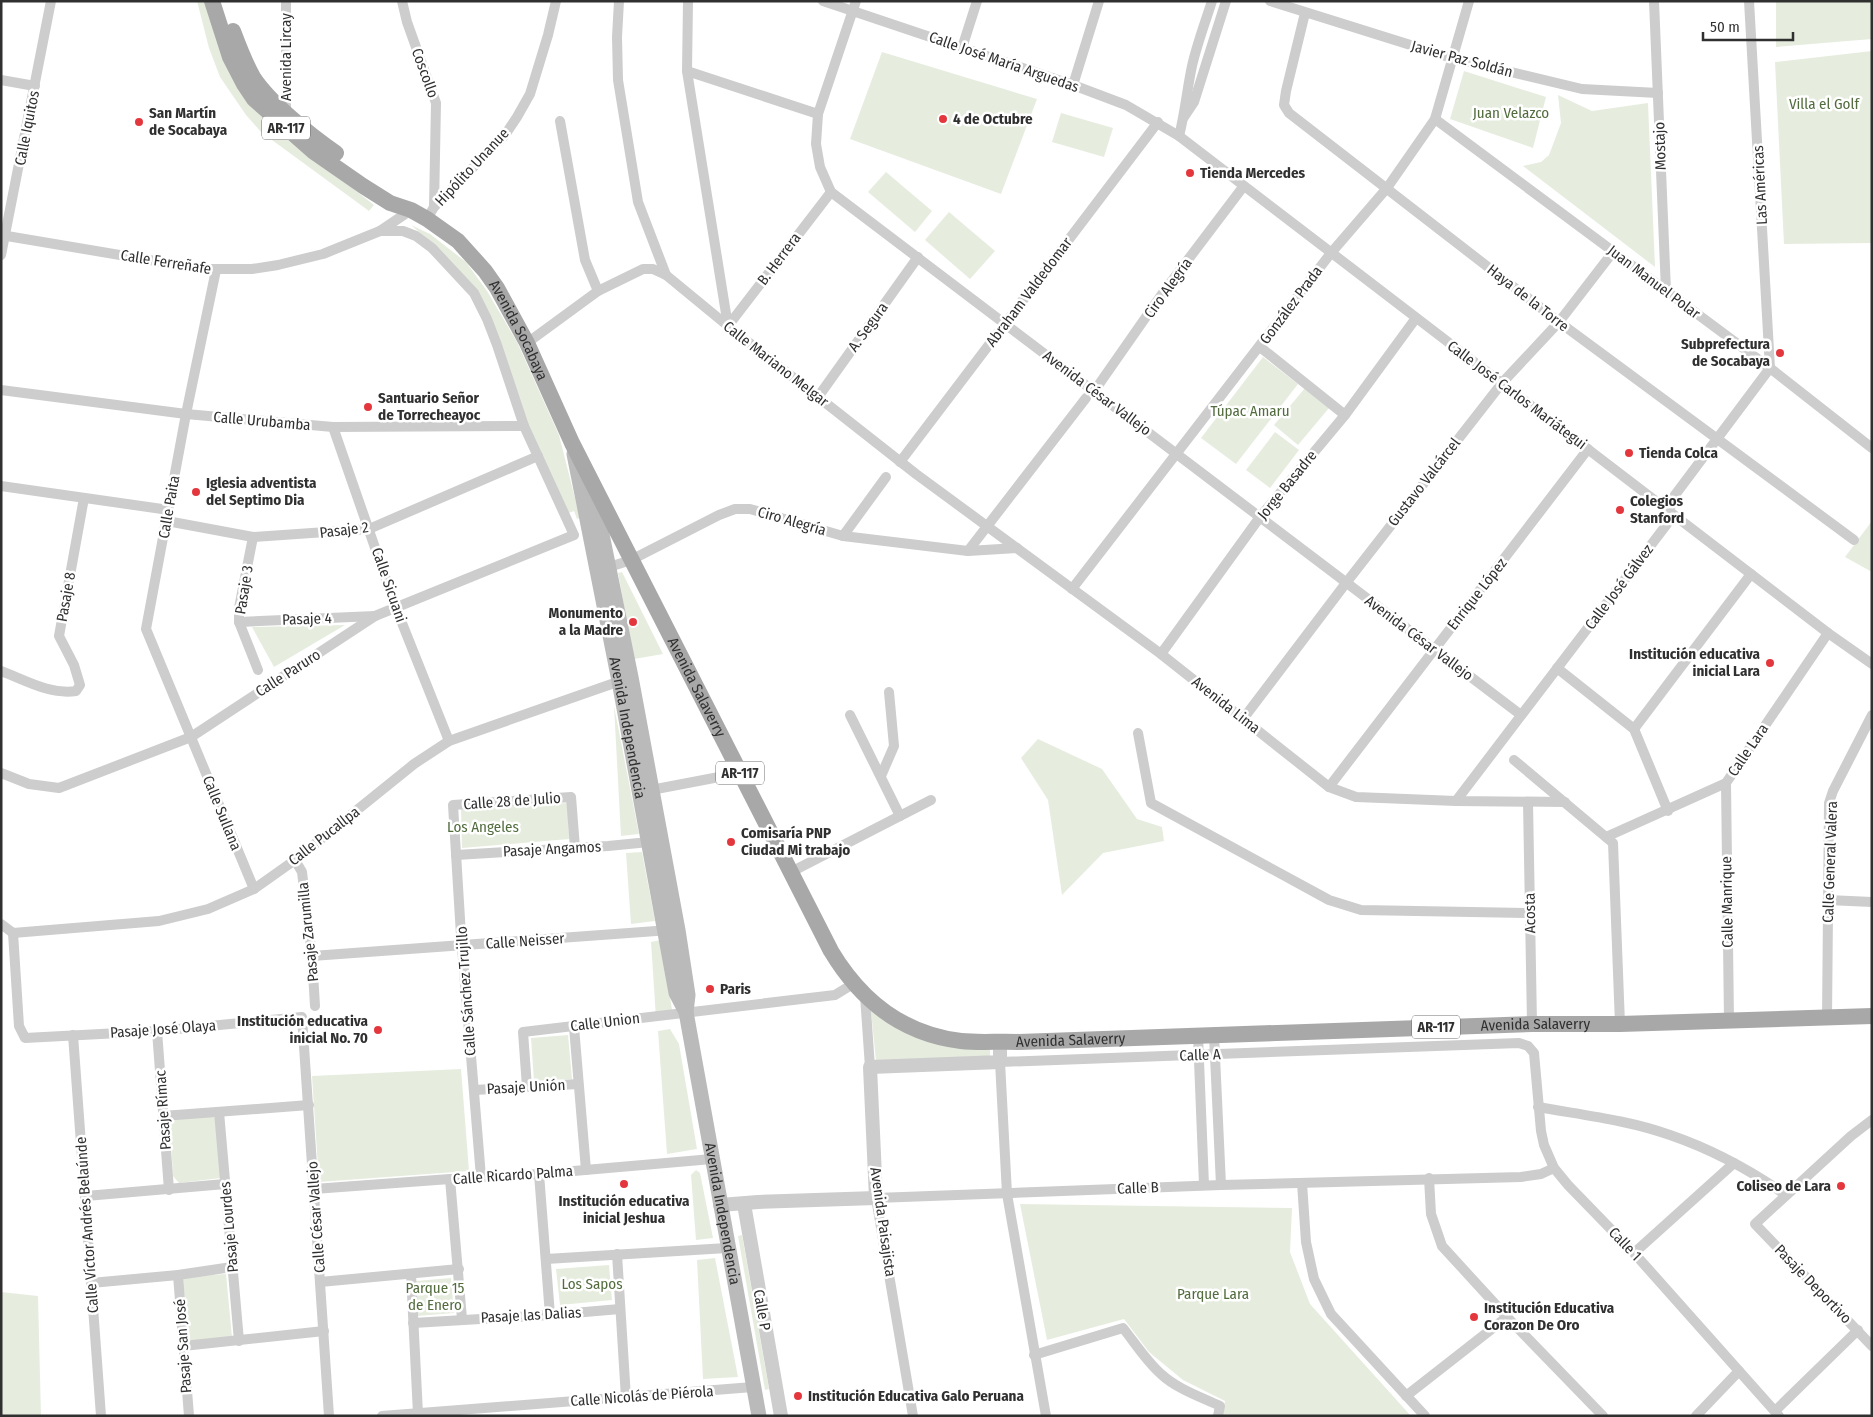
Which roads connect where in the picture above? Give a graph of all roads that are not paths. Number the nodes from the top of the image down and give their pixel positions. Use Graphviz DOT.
graph roads {
  1 [pos="51,1"];
  2 [pos="212,1"];
  3 [pos="224,1"];
  4 [pos="286,1"];
  5 [pos="402,1"];
  6 [pos="556,1"];
  7 [pos="619,1"];
  8 [pos="688,1"];
  9 [pos="823,1"];
  10 [pos="977,1"];
  11 [pos="1099,1"];
  12 [pos="1212,1"];
  13 [pos="1226,1"];
  14 [pos="1270,1"];
  15 [pos="1469,1"];
  16 [pos="1654,1"];
  17 [pos="1749,1"];
  18 [pos="854,6"];
  19 [pos="1305,13"];
  20 [pos="962,48"];
  21 [pos="1452,58"];
  22 [pos="687,71"];
  23 [pos="1,80"];
  24 [pos="1073,85"];
  25 [pos="35,86"];
  26 [pos="1658,93"];
  27 [pos="286,112"];
  28 [pos="818,114"];
  29 [pos="1184,118"];
  30 [pos="1435,119"];
  31 [pos="560,121"];
  32 [pos="1158,122"];
  33 [pos="1179,136"];
  34 [pos="1243,187"];
  35 [pos="1386,188"];
  36 [pos="831,192"];
  37 [pos="411,210"];
  38 [pos="430,213"];
  39 [pos="380,230"];
  40 [pos="3,235"];
  41 [pos="1331,252"];
  42 [pos="1613,252"];
  43 [pos="1,255"];
  44 [pos="918,257"];
  45 [pos="216,270"];
  46 [pos="666,275"];
  47 [pos="598,291"];
  48 [pos="1666,291"];
  49 [pos="1416,318"];
  50 [pos="1559,322"];
  51 [pos="1006,323"];
  52 [pos="728,326"];
  53 [pos="527,343"];
  54 [pos="1260,347"];
  55 [pos="1770,368"];
  56 [pos="1502,383"];
  57 [pos="1,390"];
  58 [pos="1095,390"];
  59 [pos="818,397"];
  60 [pos="1086,398"];
  61 [pos="186,414"];
  62 [pos="1345,415"];
  63 [pos="333,426"];
  64 [pos="524,426"];
  65 [pos="1719,439"];
  66 [pos="572,442"];
  67 [pos="1872,448"];
  68 [pos="1588,449"];
  69 [pos="1176,453"];
  70 [pos="538,456"];
  71 [pos="900,462"];
  72 [pos="886,477"];
  73 [pos="591,480"];
  74 [pos="1,486"];
  75 [pos="84,498"];
  76 [pos="169,510"];
  77 [pos="1670,511"];
  78 [pos="1260,517"];
  79 [pos="167,521"];
  80 [pos="987,526"];
  81 [pos="369,530"];
  82 [pos="844,536"];
  83 [pos="252,537"];
  84 [pos="1854,540"];
  85 [pos="1017,548"];
  86 [pos="968,551"];
  87 [pos="632,560"];
  88 [pos="603,569"];
  89 [pos="1751,574"];
  90 [pos="1346,583"];
  91 [pos="1072,589"];
  92 [pos="396,608"];
  93 [pos="375,616"];
  94 [pos="239,622"];
  95 [pos="1828,633"];
  96 [pos="1435,650"];
  97 [pos="1161,654"];
  98 [pos="1872,664"];
  99 [pos="1557,668"];
  100 [pos="258,670"];
  101 [pos="1,671"];
  102 [pos="625,679"];
  103 [pos="889,692"];
  104 [pos="850,715"];
  105 [pos="1872,715"];
  106 [pos="1521,716"];
  107 [pos="1243,719"];
  108 [pos="1634,729"];
  109 [pos="1138,733"];
  110 [pos="191,737"];
  111 [pos="449,741"];
  112 [pos="1514,760"];
  113 [pos="1,773"];
  114 [pos="740,773"];
  115 [pos="881,776"];
  116 [pos="1726,784"];
  117 [pos="1329,787"];
  118 [pos="651,790"];
  119 [pos="930,800"];
  120 [pos="1456,801"];
  121 [pos="1528,802"];
  122 [pos="1565,802"];
  123 [pos="453,805"];
  124 [pos="1668,811"];
  125 [pos="900,816"];
  126 [pos="1606,837"];
  127 [pos="649,842"];
  128 [pos="575,848"];
  129 [pos="456,855"];
  130 [pos="295,860"];
  131 [pos="791,872"];
  132 [pos="254,890"];
  133 [pos="1828,900"];
  134 [pos="1872,902"];
  135 [pos="1530,913"];
  136 [pos="1,924"];
  137 [pos="671,930"];
  138 [pos="13,933"];
  139 [pos="462,945"];
  140 [pos="312,956"];
  141 [pos="853,984"];
  142 [pos="865,996"];
  143 [pos="315,1006"];
  144 [pos="686,1012"];
  145 [pos="1872,1016"];
  146 [pos="302,1017"];
  147 [pos="1827,1018"];
  148 [pos="1728,1021"];
  149 [pos="1532,1024"];
  150 [pos="1620,1024"];
  151 [pos="574,1027"];
  152 [pos="157,1031"];
  153 [pos="72,1034"];
  154 [pos="1206,1035"];
  155 [pos="1000,1041"];
  156 [pos="1528,1046"];
  157 [pos="1214,1054"];
  158 [pos="1199,1055"];
  159 [pos="1000,1062"];
  160 [pos="870,1067"];
  161 [pos="578,1084"];
  162 [pos="527,1087"];
  163 [pos="474,1090"];
  164 [pos="309,1105"];
  165 [pos="1538,1107"];
  166 [pos="219,1112"];
  167 [pos="163,1116"];
  168 [pos="1872,1120"];
  169 [pos="712,1159"];
  170 [pos="1734,1163"];
  171 [pos="1554,1168"];
  172 [pos="586,1170"];
  173 [pos="539,1174"];
  174 [pos="481,1177"];
  175 [pos="450,1178"];
  176 [pos="1429,1178"];
  177 [pos="1302,1183"];
  178 [pos="225,1184"];
  179 [pos="1204,1185"];
  180 [pos="1221,1185"];
  181 [pos="314,1189"];
  182 [pos="169,1190"];
  183 [pos="1007,1194"];
  184 [pos="1786,1194"];
  185 [pos="86,1196"];
  186 [pos="876,1198"];
  187 [pos="744,1204"];
  188 [pos="720,1205"];
  189 [pos="727,1248"];
  190 [pos="1634,1253"];
  191 [pos="617,1254"];
  192 [pos="546,1259"];
  193 [pos="232,1267"];
  194 [pos="459,1269"];
  195 [pos="411,1274"];
  196 [pos="178,1275"];
  197 [pos="320,1282"];
  198 [pos="92,1283"];
  199 [pos="620,1309"];
  200 [pos="550,1316"];
  201 [pos="1507,1317"];
  202 [pos="462,1319"];
  203 [pos="413,1323"];
  204 [pos="1858,1330"];
  205 [pos="324,1331"];
  206 [pos="239,1341"];
  207 [pos="183,1346"];
  208 [pos="1872,1346"];
  209 [pos="1034,1355"];
  210 [pos="1739,1371"];
  211 [pos="753,1387"];
  212 [pos="1406,1396"];
  213 [pos="626,1398"];
  214 [pos="517,1411"];
  215 [pos="418,1414"];
  216 [pos="1777,1414"];
  217 [pos="101,1416"];
  218 [pos="189,1416"];
  219 [pos="329,1416"];
  220 [pos="382,1416"];
  221 [pos="758,1416"];
  222 [pos="781,1416"];
  223 [pos="913,1416"];
  224 [pos="1046,1416"];
  225 [pos="1218,1416"];
  226 [pos="1425,1416"];
  227 [pos="1603,1416"];
  228 [pos="1696,1416"];
  1 -- 25 [label="street, Calle Iquitos"];
  2 -- 37 [label="main road, Avenida Socabaya / AR-117"];
  3 -- 27 [label="main road, Avenida Socabaya / AR-117"];
  4 -- 27 [label="street, Avenida Lircay"];
  5 -- 38 [label="street, Coscollo"];
  6 -- 38 [label="street, Hipólito Unanue"];
  7 -- 46 [label="street"];
  8 -- 22 [label="street"];
  9 -- 18 [label="street, Calle José María Arguedas"];
  10 -- 20 [label="street"];
  11 -- 24 [label="street"];
  12 -- 29 [label="street"];
  13 -- 29 [label="street"];
  14 -- 19 [label="street, Javier Paz Soldán"];
  15 -- 21 [label="street, González Prada"];
  16 -- 26 [label="street, Mostajo"];
  17 -- 55 [label="street, Las Américas"];
  18 -- 20 [label="street, Calle José María Arguedas"];
  18 -- 28 [label="street, Avenida César Vallejo"];
  19 -- 21 [label="street, Javier Paz Soldán"];
  19 -- 35 [label="street, Haya de la Torre"];
  20 -- 24 [label="street, Calle José María Arguedas"];
  21 -- 26 [label="street, Javier Paz Soldán"];
  21 -- 30 [label="street, González Prada"];
  22 -- 28 [label="street"];
  22 -- 52 [label="street"];
  23 -- 25 [label="street"];
  24 -- 32 [label="street, Calle José María Arguedas"];
  25 -- 40 [label="street, Calle Iquitos"];
  26 -- 48 [label="street, Mostajo"];
  27 -- 37 [label="main road, Avenida Socabaya / AR-117"];
  28 -- 36 [label="street, Avenida César Vallejo"];
  29 -- 33 [label="street"];
  30 -- 35 [label="street, González Prada"];
  30 -- 42 [label="street, Juan Manuel Polar"];
  31 -- 47 [label="street"];
  32 -- 33 [label="street, Calle José María Arguedas"];
  32 -- 51 [label="street, Abraham Valdedomar"];
  33 -- 34 [label="street, Calle José Carlos Mariátegui"];
  34 -- 41 [label="street, Calle José Carlos Mariátegui"];
  34 -- 58 [label="street, Ciro Alegría"];
  35 -- 41 [label="street, González Prada"];
  35 -- 50 [label="street, Haya de la Torre"];
  36 -- 44 [label="street, Avenida César Vallejo"];
  36 -- 52 [label="street, B. Herrera"];
  37 -- 38 [label="main road, Avenida Socabaya / AR-117"];
  37 -- 39 [label="street, Calle Ferreñafe"];
  38 -- 53 [label="main road, Avenida Socabaya / AR-117"];
  39 -- 45 [label="street, Calle Ferreñafe"];
  39 -- 64 [label="street"];
  40 -- 43 [label="street, Calle Iquitos"];
  40 -- 45 [label="street, Calle Ferreñafe"];
  41 -- 49 [label="street, Calle José Carlos Mariátegui"];
  41 -- 54 [label="street, González Prada"];
  42 -- 48 [label="street, Juan Manuel Polar"];
  42 -- 50 [label="street, Gustavo Valcárcel"];
  44 -- 51 [label="street, Avenida César Vallejo"];
  44 -- 59 [label="street, A. Segura"];
  45 -- 61 [label="street, Calle Paita"];
  46 -- 47 [label="street, Calle Mariano Melgar"];
  46 -- 52 [label="street, Calle Mariano Melgar"];
  47 -- 53 [label="street, Calle Mariano Melgar"];
  48 -- 55 [label="street, Juan Manuel Polar"];
  49 -- 56 [label="street, Calle José Carlos Mariátegui"];
  49 -- 62 [label="street, Jorge Basadre"];
  50 -- 56 [label="street, Gustavo Valcárcel"];
  50 -- 65 [label="street, Haya de la Torre"];
  51 -- 58 [label="street, Avenida César Vallejo"];
  51 -- 71 [label="street, Abraham Valdedomar"];
  52 -- 59 [label="street, Calle Mariano Melgar"];
  53 -- 66 [label="main road, Avenida Socabaya / AR-117"];
  54 -- 62 [label="street"];
  54 -- 69 [label="street, González Prada"];
  55 -- 65 [label="street, Calle José Gálvez"];
  55 -- 67 [label="street, Juan Manuel Polar"];
  56 -- 68 [label="street, Calle José Carlos Mariátegui"];
  56 -- 90 [label="street, Gustavo Valcárcel"];
  57 -- 61 [label="street, Calle Urubamba"];
  58 -- 69 [label="street, Avenida César Vallejo"];
  59 -- 71 [label="street, Calle Mariano Melgar"];
  60 -- 80 [label="street"];
  61 -- 63 [label="street, Calle Urubamba"];
  61 -- 76 [label="street, Calle Paita"];
  62 -- 78 [label="street, Jorge Basadre"];
  63 -- 64 [label="street, Calle Urubamba"];
  63 -- 81 [label="street, Calle Sicuani"];
  64 -- 70 [label="street"];
  65 -- 77 [label="street, Calle José Gálvez"];
  65 -- 84 [label="street, Haya de la Torre"];
  66 -- 73 [label="main road, Avenida Socabaya / AR-117"];
  66 -- 88 [label="main road, Avenida Independencia"];
  68 -- 77 [label="street, Calle José Carlos Mariátegui"];
  68 -- 96 [label="street, Enrique López"];
  69 -- 78 [label="street, Avenida César Vallejo"];
  69 -- 91 [label="street, González Prada"];
  70 -- 81 [label="street, Pasaje 2"];
  70 -- 92 [label="street, Calle Paruro"];
  71 -- 80 [label="street, Calle Mariano Melgar"];
  72 -- 82 [label="street"];
  73 -- 87 [label="main road, Avenida Salaverry / AR-117"];
  73 -- 88 [label="main road, Avenida Independencia"];
  74 -- 75 [label="street"];
  75 -- 76 [label="street"];
  75 -- 101 [label="street, Pasaje 8"];
  76 -- 79 [label="street, Calle Paita"];
  77 -- 89 [label="street, Calle José Carlos Mariátegui"];
  77 -- 99 [label="street, Calle José Gálvez"];
  78 -- 90 [label="street, Avenida César Vallejo"];
  78 -- 97 [label="street, Jorge Basadre"];
  79 -- 83 [label="street, Pasaje 2"];
  79 -- 110 [label="street, Calle Paita"];
  80 -- 85 [label="street, Calle Mariano Melgar"];
  80 -- 86 [label="street"];
  81 -- 83 [label="street, Pasaje 2"];
  81 -- 92 [label="street, Calle Sicuani"];
  82 -- 86 [label="street, Ciro Alegría"];
  82 -- 87 [label="street, Ciro Alegría"];
  83 -- 94 [label="street, Pasaje 3"];
  85 -- 86 [label="street, Ciro Alegría"];
  85 -- 91 [label="street, Avenida Lima"];
  87 -- 88 [label="street, Ciro Alegría"];
  87 -- 114 [label="main road, Avenida Salaverry / AR-117"];
  88 -- 102 [label="main road, Avenida Independencia"];
  89 -- 95 [label="street, Calle José Carlos Mariátegui"];
  89 -- 108 [label="street"];
  90 -- 96 [label="street, Avenida César Vallejo"];
  90 -- 107 [label="street, Gustavo Valcárcel"];
  91 -- 97 [label="street, Avenida Lima"];
  92 -- 93 [label="street, Calle Paruro"];
  92 -- 111 [label="street, Calle Sicuani"];
  93 -- 94 [label="street, Pasaje 4"];
  93 -- 110 [label="street, Calle Paruro"];
  94 -- 100 [label="street, Pasaje 3"];
  95 -- 98 [label="street, Calle José Carlos Mariátegui"];
  95 -- 116 [label="street, Calle Lara"];
  96 -- 106 [label="street, Avenida César Vallejo"];
  96 -- 117 [label="street, Enrique López"];
  97 -- 107 [label="street, Avenida Lima"];
  99 -- 106 [label="street, Calle José Gálvez"];
  99 -- 108 [label="street"];
  102 -- 111 [label="street, Calle Pucallpa"];
  102 -- 118 [label="main road, Avenida Independencia"];
  102 -- 127 [label="main road, Avenida Independencia"];
  103 -- 115 [label="street"];
  104 -- 115 [label="street"];
  105 -- 133 [label="street, Calle General Valera"];
  106 -- 120 [label="street, Calle José Gálvez"];
  107 -- 117 [label="street, Avenida Lima"];
  108 -- 124 [label="street"];
  109 -- 135 [label="street"];
  110 -- 113 [label="street, Calle Paruro"];
  110 -- 132 [label="street, Calle Sullana"];
  111 -- 130 [label="street, Calle Pucallpa"];
  112 -- 122 [label="street"];
  114 -- 118 [label="street"];
  114 -- 131 [label="main road, Avenida Salaverry / AR-117"];
  115 -- 125 [label="street"];
  116 -- 124 [label="street, Calle Lara"];
  116 -- 148 [label="street, Calle Manrique"];
  117 -- 120 [label="street, Avenida Lima"];
  118 -- 137 [label="main road, Avenida Independencia"];
  119 -- 125 [label="street"];
  120 -- 121 [label="street, Avenida Lima"];
  121 -- 122 [label="street, Avenida Lima"];
  121 -- 135 [label="street, Acosta"];
  122 -- 126 [label="street"];
  123 -- 128 [label="street, Calle 28 de Julio"];
  123 -- 129 [label="street, Calle Sánchez Trujillo"];
  124 -- 126 [label="street, Calle Lara"];
  125 -- 131 [label="street"];
  126 -- 150 [label="street"];
  127 -- 128 [label="street, Pasaje Angamos"];
  127 -- 137 [label="main road, Avenida Independencia"];
  128 -- 129 [label="street, Pasaje Angamos"];
  129 -- 139 [label="street, Calle Sánchez Trujillo"];
  130 -- 132 [label="street, Calle Pucallpa"];
  130 -- 140 [label="street, Pasaje Zarumilla"];
  131 -- 141 [label="main road, Avenida Salaverry / AR-117"];
  132 -- 138 [label="street, Calle Pucallpa"];
  133 -- 134 [label="street"];
  133 -- 147 [label="street, Calle General Valera"];
  135 -- 149 [label="street, Acosta"];
  136 -- 138 [label="street"];
  137 -- 139 [label="street, Calle Neisser"];
  137 -- 144 [label="main road, Avenida Independencia"];
  138 -- 153 [label="street, Pasaje José Olaya"];
  139 -- 140 [label="street, Calle Neisser"];
  139 -- 163 [label="street, Calle Sánchez Trujillo"];
  140 -- 143 [label="street, Pasaje Zarumilla"];
  141 -- 142 [label="main road, Avenida Salaverry / AR-117"];
  141 -- 144 [label="street, Calle Union"];
  142 -- 155 [label="main road, Avenida Salaverry / AR-117"];
  142 -- 160 [label="street, Avenida Paisajista"];
  144 -- 151 [label="street, Calle Union"];
  144 -- 169 [label="main road, Avenida Independencia"];
  145 -- 147 [label="main road, Avenida Salaverry / AR-117"];
  146 -- 152 [label="street, Pasaje José Olaya"];
  146 -- 164 [label="street, Calle César Vallejo"];
  147 -- 148 [label="main road, Avenida Salaverry / AR-117"];
  148 -- 150 [label="main road, Avenida Salaverry / AR-117"];
  149 -- 150 [label="main road, Avenida Salaverry / AR-117"];
  149 -- 154 [label="main road, Avenida Salaverry / AR-117"];
  151 -- 161 [label="street"];
  151 -- 162 [label="street, Calle Union"];
  152 -- 153 [label="street, Pasaje José Olaya"];
  152 -- 167 [label="street, Pasaje Rímac"];
  153 -- 185 [label="street, Calle Víctor Andrés Belaúnde"];
  154 -- 155 [label="main road, Avenida Salaverry / AR-117"];
  154 -- 157 [label="street"];
  154 -- 158 [label="street"];
  155 -- 159 [label="street"];
  156 -- 157 [label="street, Calle A"];
  156 -- 165 [label="street, Calle 1"];
  157 -- 158 [label="street, Calle A"];
  157 -- 180 [label="street"];
  158 -- 159 [label="street, Calle A"];
  158 -- 179 [label="street"];
  159 -- 160 [label="street, Calle A"];
  159 -- 183 [label="street"];
  160 -- 186 [label="street, Avenida Paisajista"];
  161 -- 162 [label="street, Pasaje Unión"];
  161 -- 172 [label="street"];
  162 -- 163 [label="street, Pasaje Unión"];
  163 -- 174 [label="street, Calle Sánchez Trujillo"];
  164 -- 166 [label="street"];
  164 -- 181 [label="street, Calle César Vallejo"];
  165 -- 170 [label="street"];
  165 -- 171 [label="street, Calle 1"];
  166 -- 167 [label="street"];
  166 -- 178 [label="street, Pasaje Lourdes"];
  167 -- 182 [label="street, Pasaje Rímac"];
  168 -- 184 [label="street"];
  169 -- 172 [label="street, Calle Ricardo Palma"];
  169 -- 188 [label="main road, Avenida Independencia"];
  170 -- 184 [label="street"];
  170 -- 190 [label="street"];
  171 -- 176 [label="street, Calle B"];
  171 -- 190 [label="street, Calle 1"];
  172 -- 173 [label="street, Calle Ricardo Palma"];
  173 -- 174 [label="street, Calle Ricardo Palma"];
  173 -- 192 [label="street"];
  174 -- 175 [label="street, Calle Ricardo Palma"];
  175 -- 181 [label="street, Calle Ricardo Palma"];
  175 -- 194 [label="street"];
  176 -- 177 [label="street, Calle B"];
  176 -- 201 [label="street"];
  177 -- 180 [label="street, Calle B"];
  177 -- 212 [label="street"];
  178 -- 182 [label="street"];
  178 -- 193 [label="street, Pasaje Lourdes"];
  179 -- 180 [label="street, Calle B"];
  179 -- 183 [label="street, Calle B"];
  181 -- 197 [label="street, Calle César Vallejo"];
  182 -- 185 [label="street"];
  183 -- 186 [label="street, Calle B"];
  183 -- 209 [label="street"];
  184 -- 204 [label="street, Pasaje Deportivo"];
  185 -- 198 [label="street, Calle Víctor Andrés Belaúnde"];
  186 -- 187 [label="street, Calle B"];
  186 -- 223 [label="street, Avenida Paisajista"];
  187 -- 188 [label="street, Calle B"];
  187 -- 222 [label="street, Calle P"];
  188 -- 189 [label="main road, Avenida Independencia"];
  189 -- 191 [label="street"];
  189 -- 211 [label="main road, Avenida Independencia"];
  190 -- 210 [label="street, Calle 1"];
  191 -- 192 [label="street"];
  191 -- 199 [label="street"];
  192 -- 200 [label="street"];
  193 -- 196 [label="street"];
  193 -- 206 [label="street, Pasaje Lourdes"];
  194 -- 195 [label="street"];
  194 -- 202 [label="street"];
  195 -- 197 [label="street"];
  195 -- 203 [label="street"];
  196 -- 198 [label="street"];
  196 -- 207 [label="street, Pasaje San José"];
  197 -- 205 [label="street, Calle César Vallejo"];
  198 -- 217 [label="street, Calle Víctor Andrés Belaúnde"];
  199 -- 200 [label="street, Pasaje las Dalias"];
  199 -- 213 [label="street"];
  200 -- 202 [label="street, Pasaje las Dalias"];
  201 -- 212 [label="street"];
  201 -- 227 [label="street"];
  202 -- 203 [label="street, Pasaje las Dalias"];
  203 -- 215 [label="street"];
  204 -- 208 [label="street, Pasaje Deportivo"];
  204 -- 216 [label="street"];
  205 -- 206 [label="street"];
  205 -- 219 [label="street, Calle César Vallejo"];
  206 -- 207 [label="street"];
  207 -- 218 [label="street, Pasaje San José"];
  209 -- 224 [label="street"];
  209 -- 225 [label="street"];
  210 -- 216 [label="street, Calle 1"];
  210 -- 228 [label="street"];
  211 -- 213 [label="street, Calle Nicolás de Piérola"];
  211 -- 221 [label="main road, Avenida Independencia"];
  212 -- 226 [label="street"];
  213 -- 214 [label="street, Calle Nicolás de Piérola"];
  214 -- 215 [label="street, Calle Nicolás de Piérola"];
  215 -- 220 [label="street, Calle Nicolás de Piérola"];
}
